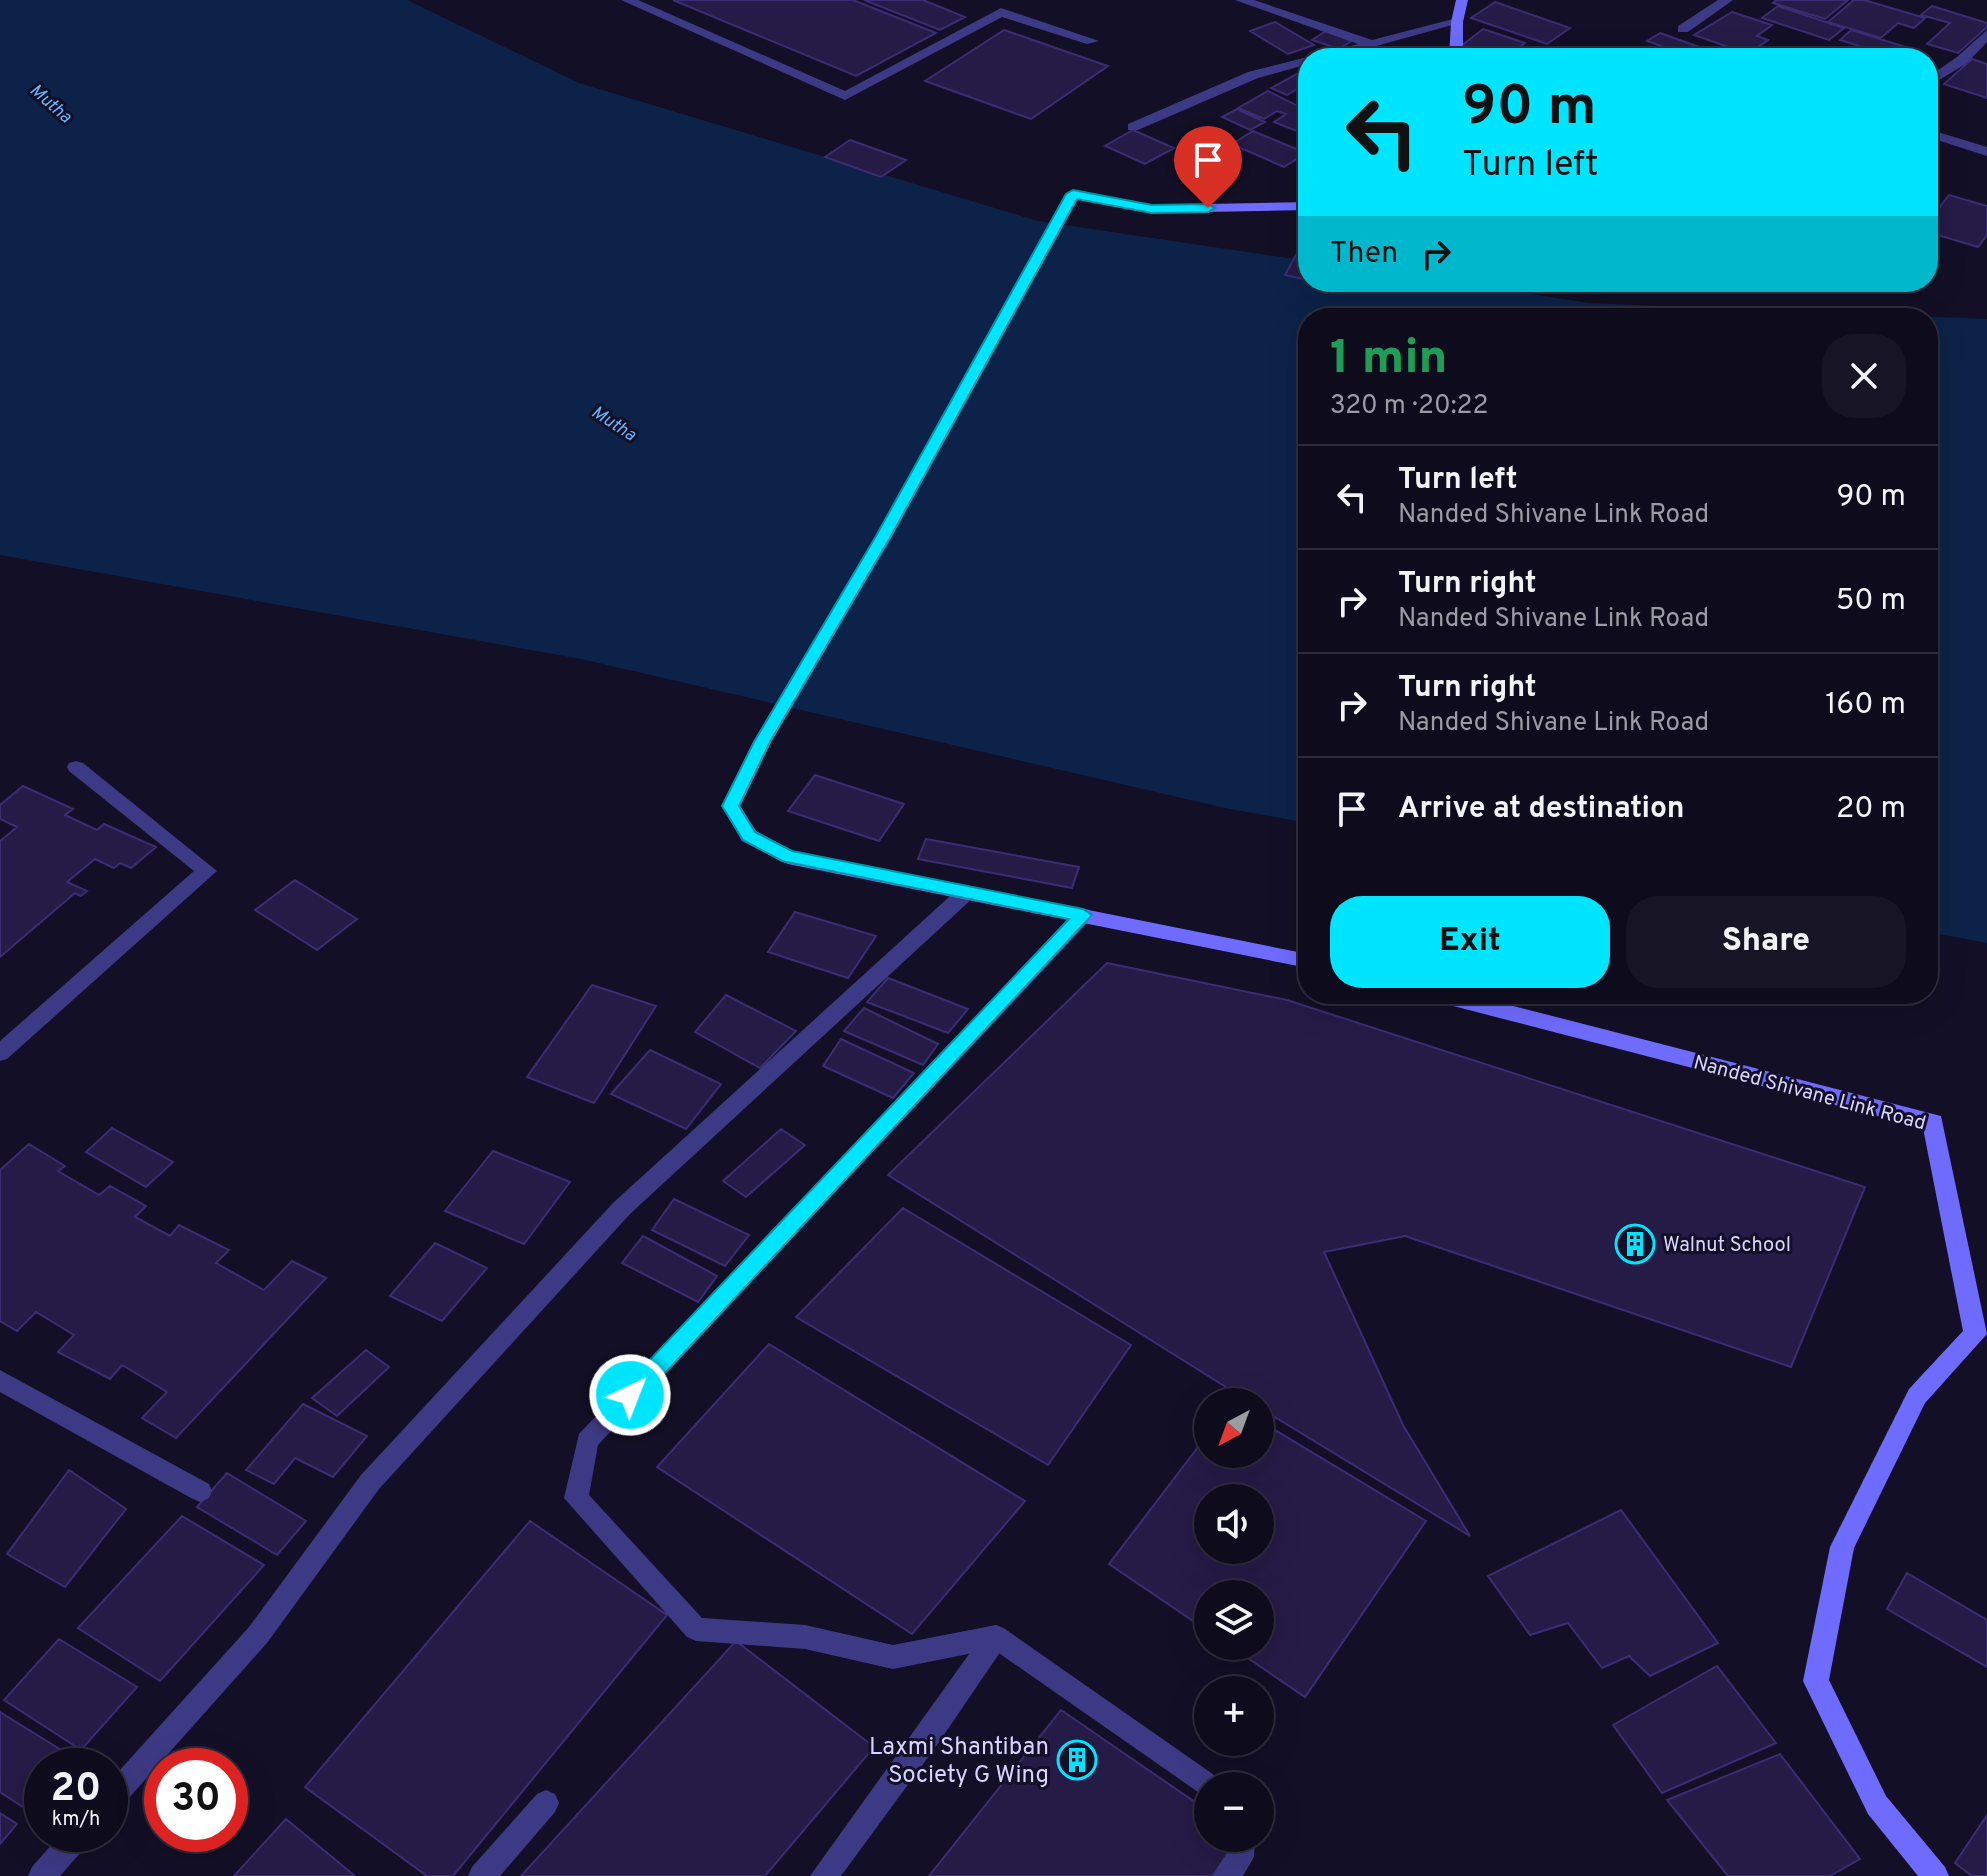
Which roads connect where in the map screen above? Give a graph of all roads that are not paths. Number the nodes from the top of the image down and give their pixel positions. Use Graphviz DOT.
graph roads {
  1 [pos="627,0"];
  2 [pos="1241,0"];
  3 [pos="1462,0"];
  4 [pos="1727,0"];
  5 [pos="1457,22"];
  6 [pos="1683,29"];
  7 [pos="1987,34"];
  8 [pos="1092,41"];
  9 [pos="1372,44"];
  10 [pos="1356,48"];
  11 [pos="1456,48"];
  12 [pos="1298,63"];
  13 [pos="1938,76"];
  14 [pos="1133,127"];
  15 [pos="1938,136"];
  16 [pos="1987,152"];
  17 [pos="1298,206"];
  18 [pos="76,767"];
  19 [pos="967,892"];
  20 [pos="1083,915"];
  21 [pos="1298,959"];
  22 [pos="1477,1004"];
  23 [pos="0,1053"];
  24 [pos="1981,1338"];
  25 [pos="0,1380"];
  26 [pos="200,1491"];
  27 [pos="996,1637"];
  28 [pos="1194,1776"];
  29 [pos="128,1780"];
  30 [pos="546,1803"];
  31 [pos="63,1852"];
  32 [pos="1241,1852"];
  33 [pos="42,1876"];
  34 [pos="482,1876"];
  35 [pos="824,1876"];
  36 [pos="1227,1876"];
  37 [pos="1935,1876"];
  1 -- 8 [label="street"];
  2 -- 9 [label="street"];
  3 -- 5 [label="street"];
  4 -- 6 [label="street"];
  5 -- 9 [label="street"];
  5 -- 11 [label="street"];
  7 -- 13 [label="street"];
  9 -- 10 [label="street"];
  12 -- 14 [label="street"];
  15 -- 16 [label="street"];
  17 -- 19 [label="street"];
  18 -- 23 [label="street"];
  19 -- 20 [label="street"];
  19 -- 29 [label="street"];
  20 -- 21 [label="street"];
  20 -- 27 [label="street"];
  22 -- 24 [label="street, Nanded Shivane Link Road"];
  24 -- 37 [label="street, Nanded Shivane Link Road"];
  25 -- 26 [label="street"];
  27 -- 28 [label="street"];
  27 -- 35 [label="street"];
  30 -- 34 [label="street"];
  31 -- 33 [label="street"];
  32 -- 36 [label="street"];
}
